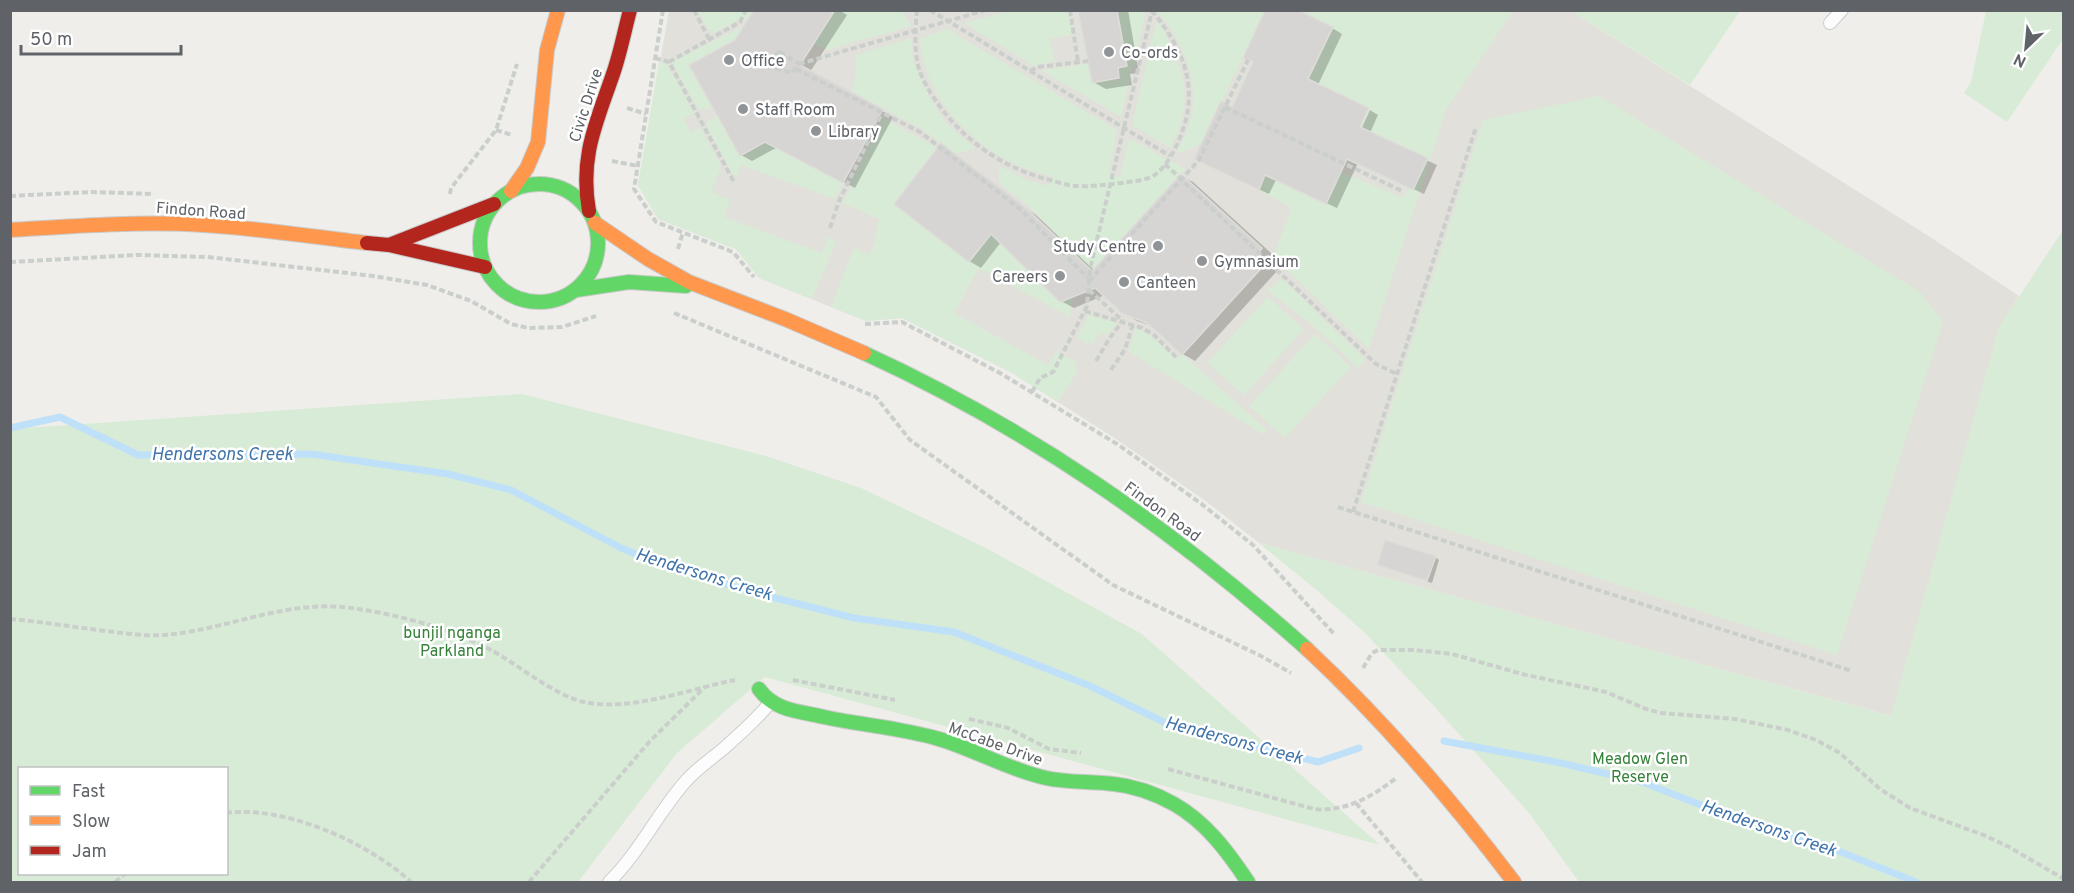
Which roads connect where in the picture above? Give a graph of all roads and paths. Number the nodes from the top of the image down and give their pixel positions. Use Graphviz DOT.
graph roads {
  1 [pos="558,10"];
  2 [pos="630,10"];
  3 [pos="663,10"];
  4 [pos="694,10"];
  5 [pos="746,10"];
  6 [pos="917,10"];
  7 [pos="930,10"];
  8 [pos="986,10"];
  9 [pos="1070,10"];
  10 [pos="1842,10"];
  11 [pos="1152,11"];
  12 [pos="948,21"];
  13 [pos="1830,23"];
  14 [pos="915,32"];
  15 [pos="709,39"];
  16 [pos="655,58"];
  17 [pos="518,60"];
  18 [pos="1248,60"];
  19 [pos="1088,61"];
  20 [pos="669,62"];
  21 [pos="1078,62"];
  22 [pos="799,64"];
  23 [pos="796,69"];
  24 [pos="1030,71"];
  25 [pos="1225,107"];
  26 [pos="882,113"];
  27 [pos="1476,127"];
  28 [pos="1124,129"];
  29 [pos="1170,156"];
  30 [pos="1165,164"];
  31 [pos="1182,180"];
  32 [pos="734,182"];
  33 [pos="1110,184"];
  34 [pos="511,191"];
  35 [pos="1402,191"];
  36 [pos="450,196"];
  37 [pos="495,204"];
  38 [pos="592,217"];
  39 [pos="830,228"];
  40 [pos="10,230"];
  41 [pos="389,245"];
  42 [pos="10,262"];
  43 [pos="485,267"];
  44 [pos="1088,280"];
  45 [pos="757,281"];
  46 [pos="703,289"];
  47 [pos="1088,289"];
  48 [pos="576,290"];
  49 [pos="668,311"];
  50 [pos="1085,311"];
  51 [pos="606,314"];
  52 [pos="1124,322"];
  53 [pos="864,324"];
  54 [pos="1132,324"];
  55 [pos="1176,357"];
  56 [pos="1096,361"];
  57 [pos="1111,370"];
  58 [pos="1397,374"];
  59 [pos="1032,392"];
  60 [pos="1338,507"];
  61 [pos="1353,512"];
  62 [pos="10,619"];
  63 [pos="1335,636"];
  64 [pos="470,639"];
  65 [pos="1356,660"];
  66 [pos="1363,667"];
  67 [pos="1852,670"];
  68 [pos="1296,676"];
  69 [pos="1371,676"];
  70 [pos="705,687"];
  71 [pos="759,688"];
  72 [pos="770,703"];
  73 [pos="1356,803"];
  74 [pos="228,813"];
  75 [pos="2064,879"];
  76 [pos="411,882"];
  77 [pos="529,882"];
  78 [pos="609,882"];
  79 [pos="1248,882"];
  80 [pos="1422,882"];
  81 [pos="1514,882"];
  1 -- 34 [label="main road"];
  2 -- 38 [label="main road, Civic Drive"];
  3 -- 16 [label="path"];
  4 -- 15 [label="path"];
  5 -- 15 [label="path"];
  6 -- 14 [label="path"];
  7 -- 12 [label="path"];
  8 -- 12 [label="path"];
  9 -- 21 [label="path"];
  10 -- 13 [label="lane"];
  11 -- 28 [label="path"];
  11 -- 29 [label="path"];
  12 -- 14 [label="path"];
  12 -- 24 [label="path"];
  14 -- 22 [label="path"];
  14 -- 33 [label="path"];
  15 -- 20 [label="path"];
  16 -- 20 [label="path"];
  16 -- 45 [label="path"];
  17 -- 36 [label="path"];
  18 -- 25 [label="path"];
  19 -- 21 [label="path"];
  20 -- 32 [label="path"];
  21 -- 24 [label="path"];
  22 -- 23 [label="path"];
  22 -- 23 [label="path"];
  23 -- 26 [label="path"];
  24 -- 28 [label="path"];
  25 -- 31 [label="path"];
  25 -- 35 [label="path"];
  26 -- 39 [label="path"];
  26 -- 44 [label="path"];
  27 -- 58 [label="path"];
  28 -- 29 [label="path"];
  28 -- 33 [label="path"];
  29 -- 30 [label="path"];
  30 -- 31 [label="path"];
  30 -- 33 [label="path"];
  31 -- 44 [label="path"];
  31 -- 58 [label="path"];
  33 -- 44 [label="path"];
  34 -- 37 [label="main road"];
  34 -- 38 [label="main road"];
  37 -- 41 [label="main road, Findon Road"];
  37 -- 43 [label="main road"];
  38 -- 46 [label="main road, Findon Road"];
  38 -- 48 [label="main road"];
  40 -- 41 [label="main road, Findon Road"];
  41 -- 43 [label="main road, Findon Road"];
  42 -- 51 [label="path"];
  43 -- 48 [label="main road"];
  44 -- 47 [label="path"];
  46 -- 48 [label="main road, Findon Road"];
  46 -- 81 [label="main road, Findon Road"];
  47 -- 50 [label="path"];
  47 -- 52 [label="path"];
  49 -- 68 [label="path"];
  50 -- 52 [label="path"];
  50 -- 59 [label="path"];
  52 -- 54 [label="path"];
  52 -- 56 [label="path"];
  53 -- 59 [label="path"];
  54 -- 55 [label="path"];
  54 -- 57 [label="path"];
  58 -- 61 [label="path"];
  59 -- 63 [label="path"];
  60 -- 61 [label="path"];
  61 -- 67 [label="path"];
  62 -- 64 [label="path"];
  65 -- 66 [label="path"];
  66 -- 69 [label="path"];
  66 -- 75 [label="path"];
  70 -- 77 [label="path"];
  71 -- 72 [label="main road"];
  72 -- 78 [label="lane"];
  72 -- 79 [label="main road, McCabe Drive"];
  73 -- 80 [label="path"];
  74 -- 76 [label="path"];
}
